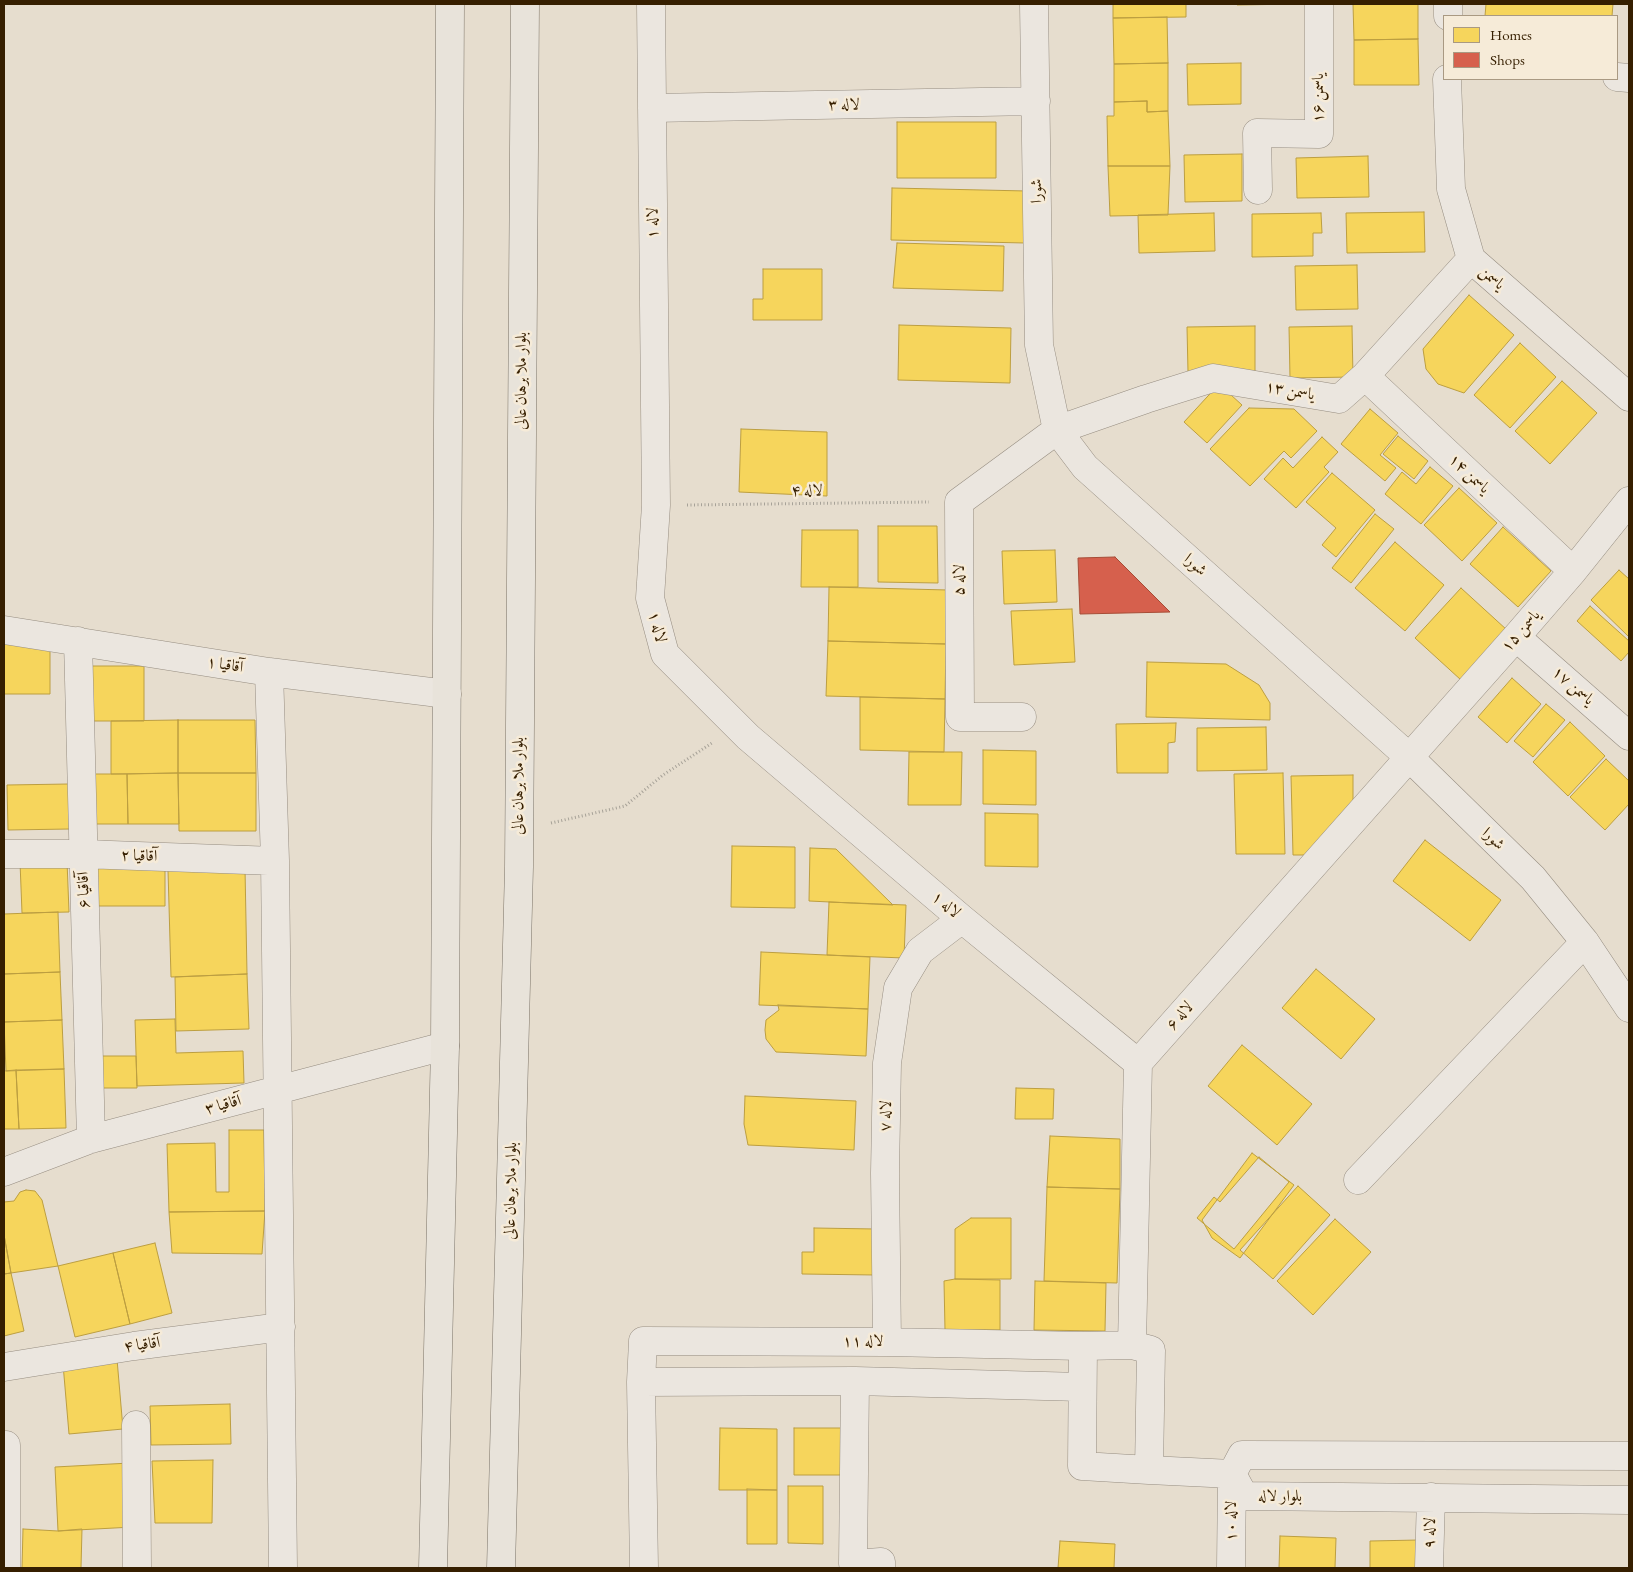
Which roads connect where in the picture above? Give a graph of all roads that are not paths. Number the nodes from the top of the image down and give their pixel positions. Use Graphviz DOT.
graph roads {
  1 [pos="450,4"];
  2 [pos="525,4"];
  3 [pos="651,4"];
  4 [pos="1034,4"];
  5 [pos="1320,4"];
  6 [pos="1448,80"];
  7 [pos="1036,101"];
  8 [pos="652,108"];
  9 [pos="1258,190"];
  10 [pos="1471,259"];
  11 [pos="1365,376"];
  12 [pos="1629,397"];
  13 [pos="1057,430"];
  14 [pos="1629,501"];
  15 [pos="1573,571"];
  16 [pos="4,630"];
  17 [pos="1516,636"];
  18 [pos="78,641"];
  19 [pos="269,672"];
  20 [pos="447,694"];
  21 [pos="1022,717"];
  22 [pos="1629,736"];
  23 [pos="1408,757"];
  24 [pos="4,854"];
  25 [pos="84,854"];
  26 [pos="275,861"];
  27 [pos="962,919"];
  28 [pos="1585,942"];
  29 [pos="1629,1008"];
  30 [pos="445,1046"];
  31 [pos="1138,1063"];
  32 [pos="278,1090"];
  33 [pos="91,1140"];
  34 [pos="4,1172"];
  35 [pos="1358,1180"];
  36 [pos="281,1327"];
  37 [pos="887,1342"];
  38 [pos="1132,1345"];
  39 [pos="1083,1346"];
  40 [pos="4,1367"];
  41 [pos="855,1381"];
  42 [pos="641,1382"];
  43 [pos="1082,1387"];
  44 [pos="136,1425"];
  45 [pos="6,1445"];
  46 [pos="1629,1456"];
  47 [pos="1149,1470"];
  48 [pos="1232,1474"];
  49 [pos="1431,1498"];
  50 [pos="1629,1500"];
  51 [pos="6,1568"];
  52 [pos="137,1568"];
  53 [pos="283,1568"];
  54 [pos="433,1568"];
  55 [pos="501,1568"];
  56 [pos="644,1568"];
  57 [pos="881,1568"];
  58 [pos="1231,1568"];
  59 [pos="1429,1568"];
  1 -- 20 [label="main road"];
  2 -- 55 [label="main road, بلوار ملا برهان عالی"];
  3 -- 8 [label="street, لاله ۱"];
  4 -- 7 [label="street, شورا"];
  5 -- 9 [label="street, یاسمن ۱۶"];
  6 -- 10 [label="street, یاسمن"];
  7 -- 8 [label="street, لاله ۳"];
  7 -- 13 [label="street, شورا"];
  8 -- 27 [label="street, لاله ۱"];
  10 -- 11 [label="street, یاسمن ۱۳"];
  10 -- 12 [label="street, یاسمن"];
  11 -- 13 [label="street, یاسمن ۱۳"];
  11 -- 15 [label="street, یاسمن ۱۴"];
  13 -- 21 [label="street, لاله ۵"];
  13 -- 23 [label="street, شورا"];
  14 -- 15 [label="street, یاسمن ۱۵"];
  15 -- 17 [label="street, یاسمن ۱۵"];
  16 -- 18 [label="street, آقاقیا ۱"];
  17 -- 22 [label="street, یاسمن ۱۷"];
  17 -- 23 [label="street, یاسمن ۱۵"];
  18 -- 19 [label="street, آقاقیا ۱"];
  18 -- 25 [label="street, آقاقیا ۶"];
  19 -- 20 [label="street, آقاقیا ۱"];
  19 -- 26 [label="street"];
  20 -- 30 [label="main road"];
  23 -- 28 [label="street, شورا"];
  23 -- 31 [label="street, لاله ۶"];
  24 -- 25 [label="street, آقاقیا ۲"];
  25 -- 26 [label="street, آقاقیا ۲"];
  25 -- 33 [label="street, آقاقیا ۶"];
  26 -- 32 [label="street"];
  27 -- 31 [label="street, لاله ۱"];
  27 -- 37 [label="street, لاله ۷"];
  28 -- 29 [label="street, شورا"];
  28 -- 35 [label="street"];
  30 -- 32 [label="street, آقاقیا ۳"];
  30 -- 54 [label="main road"];
  31 -- 38 [label="street"];
  32 -- 33 [label="street, آقاقیا ۳"];
  32 -- 36 [label="street"];
  33 -- 34 [label="street, آقاقیا ۳"];
  36 -- 40 [label="street, آقاقیا ۴"];
  36 -- 53 [label="street"];
  37 -- 39 [label="street, لاله ۱۱"];
  37 -- 42 [label="street, لاله ۱۱"];
  38 -- 39 [label="street, لاله ۱۱"];
  38 -- 47 [label="street"];
  39 -- 43 [label="street"];
  41 -- 42 [label="street"];
  41 -- 43 [label="street"];
  41 -- 57 [label="street"];
  42 -- 56 [label="street"];
  43 -- 47 [label="street"];
  44 -- 52 [label="street"];
  45 -- 51 [label="street"];
  46 -- 48 [label="street"];
  47 -- 48 [label="street"];
  48 -- 49 [label="street, بلوار لاله"];
  48 -- 58 [label="street, لاله ۱۰"];
  49 -- 50 [label="street, بلوار لاله"];
  49 -- 59 [label="street, لاله ۹"];
}
